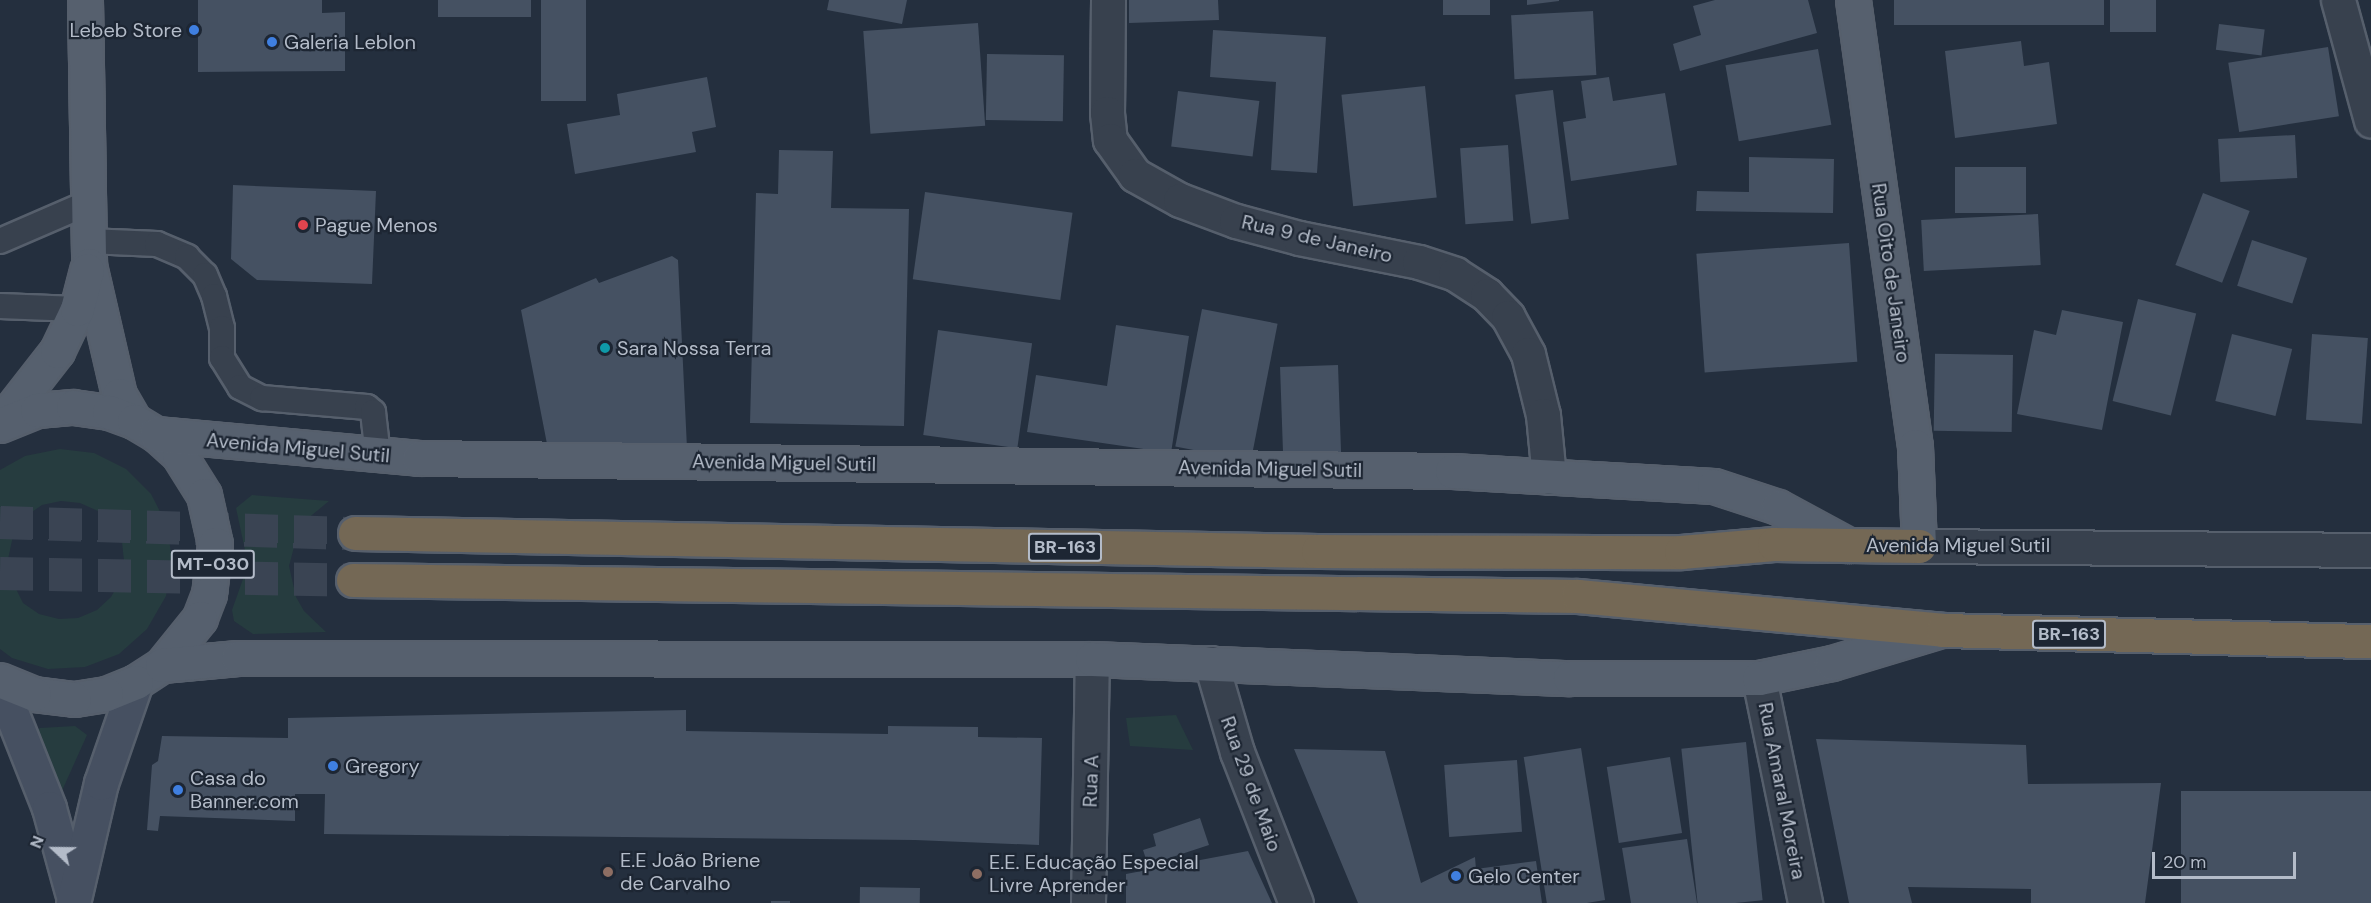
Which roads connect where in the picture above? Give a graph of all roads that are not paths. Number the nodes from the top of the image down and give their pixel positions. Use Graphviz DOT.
graph roads {
  1 [pos="86,0"];
  2 [pos="1107,0"];
  3 [pos="1853,0"];
  4 [pos="2338,0"];
  5 [pos="2371,121"];
  6 [pos="88,203"];
  7 [pos="0,241"];
  8 [pos="88,253"];
  9 [pos="0,306"];
  10 [pos="77,309"];
  11 [pos="0,425"];
  12 [pos="145,428"];
  13 [pos="378,456"];
  14 [pos="1549,477"];
  15 [pos="355,533"];
  16 [pos="1848,545"];
  17 [pos="1919,546"];
  18 [pos="2371,550"];
  19 [pos="353,580"];
  20 [pos="1943,630"];
  21 [pos="2371,641"];
  22 [pos="1092,659"];
  23 [pos="1211,663"];
  24 [pos="149,674"];
  25 [pos="1759,678"];
  26 [pos="0,682"];
  27 [pos="73,899"];
  28 [pos="1088,903"];
  29 [pos="1296,903"];
  30 [pos="1805,903"];
  1 -- 6 [label="main road, MT-030"];
  2 -- 14 [label="street, Rua 9 de Janeiro"];
  3 -- 17 [label="main road, Rua Oito de Janeiro"];
  4 -- 5 [label="street"];
  6 -- 7 [label="lane"];
  6 -- 8 [label="main road, MT-030"];
  8 -- 10 [label="main road, MT-030"];
  8 -- 12 [label="main road, MT-030"];
  8 -- 13 [label="lane"];
  9 -- 10 [label="lane"];
  10 -- 11 [label="main road, MT-030"];
  11 -- 12 [label="main road, MT-030"];
  12 -- 13 [label="main road, Avenida Miguel Sutil"];
  12 -- 24 [label="main road, MT-030"];
  13 -- 14 [label="main road, Avenida Miguel Sutil"];
  14 -- 16 [label="main road, Avenida Miguel Sutil"];
  15 -- 16 [label="highway, BR-163"];
  16 -- 17 [label="highway, Avenida Miguel Sutil / BR-163"];
  17 -- 18 [label="street, Avenida Miguel Sutil"];
  19 -- 20 [label="highway, BR-163"];
  20 -- 21 [label="highway, BR-163"];
  20 -- 25 [label="main road"];
  22 -- 23 [label="main road"];
  22 -- 24 [label="main road"];
  22 -- 28 [label="street, Rua A"];
  23 -- 25 [label="main road"];
  23 -- 29 [label="street, Rua 29 de Maio"];
  24 -- 26 [label="main road, MT-030"];
  24 -- 27 [label="main road"];
  25 -- 30 [label="street, Rua Amaral Moreira"];
  26 -- 27 [label="main road"];
}
